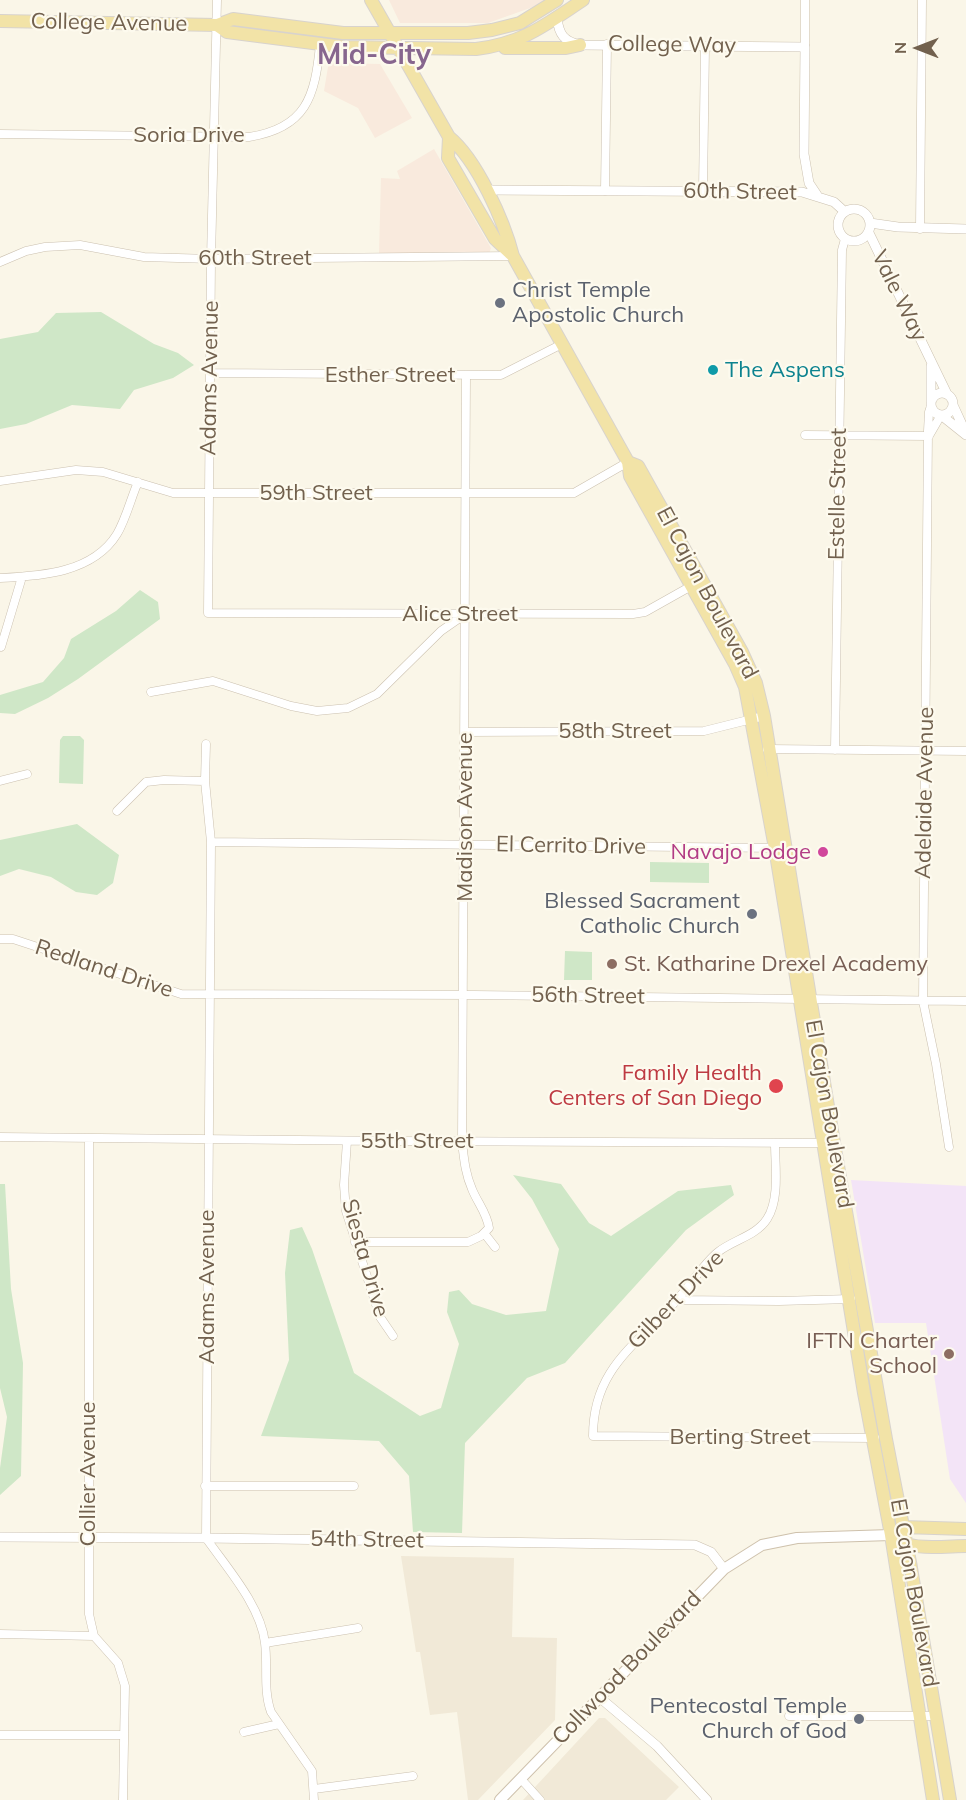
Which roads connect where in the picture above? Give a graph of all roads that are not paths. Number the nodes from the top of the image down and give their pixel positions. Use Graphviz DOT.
graph roads {
  1 [pos="217,0"];
  2 [pos="371,0"];
  3 [pos="557,0"];
  4 [pos="583,0"];
  5 [pos="805,0"];
  6 [pos="922,0"];
  7 [pos="557,18"];
  8 [pos="0,21"];
  9 [pos="218,24"];
  10 [pos="390,33"];
  11 [pos="607,44"];
  12 [pos="320,45"];
  13 [pos="580,45"];
  14 [pos="705,46"];
  15 [pos="805,47"];
  16 [pos="396,48"];
  17 [pos="476,49"];
  18 [pos="0,134"];
  19 [pos="214,136"];
  20 [pos="449,137"];
  21 [pos="486,190"];
  22 [pos="605,191"];
  23 [pos="704,191"];
  24 [pos="817,195"];
  25 [pos="845,212"];
  26 [pos="869,228"];
  27 [pos="920,229"];
  28 [pos="966,229"];
  29 [pos="845,238"];
  30 [pos="513,256"];
  31 [pos="211,259"];
  32 [pos="0,262"];
  33 [pos="562,344"];
  34 [pos="930,360"];
  35 [pos="210,373"];
  36 [pos="466,375"];
  37 [pos="947,394"];
  38 [pos="931,404"];
  39 [pos="953,405"];
  40 [pos="941,415"];
  41 [pos="966,434"];
  42 [pos="805,435"];
  43 [pos="839,435"];
  44 [pos="929,436"];
  45 [pos="628,462"];
  46 [pos="0,481"];
  47 [pos="138,482"];
  48 [pos="208,493"];
  49 [pos="466,493"];
  50 [pos="22,577"];
  51 [pos="0,578"];
  52 [pos="697,583"];
  53 [pos="208,613"];
  54 [pos="465,614"];
  55 [pos="1,647"];
  56 [pos="151,692"];
  57 [pos="758,717"];
  58 [pos="465,732"];
  59 [pos="206,744"];
  60 [pos="763,749"];
  61 [pos="835,750"];
  62 [pos="926,751"];
  63 [pos="966,751"];
  64 [pos="27,774"];
  65 [pos="0,781"];
  66 [pos="205,781"];
  67 [pos="117,811"];
  68 [pos="211,842"];
  69 [pos="465,845"];
  70 [pos="781,848"];
  71 [pos="0,939"];
  72 [pos="210,995"];
  73 [pos="463,995"];
  74 [pos="804,999"];
  75 [pos="923,1001"];
  76 [pos="966,1001"];
  77 [pos="0,1137"];
  78 [pos="89,1138"];
  79 [pos="208,1139"];
  80 [pos="347,1141"];
  81 [pos="462,1142"];
  82 [pos="774,1143"];
  83 [pos="829,1143"];
  84 [pos="949,1148"];
  85 [pos="484,1233"];
  86 [pos="355,1242"];
  87 [pos="495,1247"];
  88 [pos="848,1299"];
  89 [pos="677,1300"];
  90 [pos="861,1300"];
  91 [pos="393,1336"];
  92 [pos="593,1436"];
  93 [pos="873,1438"];
  94 [pos="886,1438"];
  95 [pos="206,1486"];
  96 [pos="354,1486"];
  97 [pos="903,1527"];
  98 [pos="966,1529"];
  99 [pos="891,1535"];
  100 [pos="0,1538"];
  101 [pos="88,1538"];
  102 [pos="206,1538"];
  103 [pos="907,1544"];
  104 [pos="966,1546"];
  105 [pos="724,1569"];
  106 [pos="358,1628"];
  107 [pos="0,1634"];
  108 [pos="94,1636"];
  109 [pos="265,1643"];
  110 [pos="599,1697"];
  111 [pos="789,1716"];
  112 [pos="920,1716"];
  113 [pos="936,1716"];
  114 [pos="279,1724"];
  115 [pos="244,1732"];
  116 [pos="0,1735"];
  117 [pos="124,1735"];
  118 [pos="412,1776"];
  119 [pos="521,1779"];
  120 [pos="314,1789"];
  121 [pos="123,1800"];
  122 [pos="314,1800"];
  123 [pos="500,1800"];
  124 [pos="540,1800"];
  125 [pos="707,1800"];
  126 [pos="933,1800"];
  127 [pos="950,1800"];
  1 -- 9 [label="street, Adams Avenue"];
  2 -- 10 [label="main road, El Cajon Boulevard"];
  3 -- 10 [label="main road, College Avenue"];
  4 -- 7 [label="main road, College Avenue"];
  5 -- 15 [label="street"];
  6 -- 27 [label="street"];
  7 -- 13 [label="street, College Way"];
  7 -- 17 [label="main road, College Avenue"];
  8 -- 9 [label="main road, College Avenue"];
  9 -- 10 [label="main road, College Avenue"];
  9 -- 12 [label="main road, College Avenue"];
  9 -- 19 [label="street, Adams Avenue"];
  10 -- 16 [label="main road, El Cajon Boulevard"];
  11 -- 13 [label="street, College Way"];
  11 -- 14 [label="street, College Way"];
  11 -- 22 [label="street"];
  12 -- 16 [label="main road, College Avenue"];
  12 -- 19 [label="street, Soria Drive"];
  13 -- 17 [label="main road"];
  14 -- 15 [label="street, College Way"];
  14 -- 23 [label="street"];
  15 -- 24 [label="street"];
  16 -- 17 [label="main road, College Avenue"];
  16 -- 20 [label="main road, El Cajon Boulevard"];
  18 -- 19 [label="street, Soria Drive"];
  19 -- 31 [label="street, Adams Avenue"];
  20 -- 21 [label="main road, El Cajon Boulevard"];
  20 -- 30 [label="main road, El Cajon Boulevard"];
  21 -- 22 [label="street, 60th Street"];
  21 -- 30 [label="main road, El Cajon Boulevard"];
  22 -- 23 [label="street, 60th Street"];
  23 -- 24 [label="street, 60th Street"];
  24 -- 25 [label="street, 60th Street"];
  25 -- 26 [label="street, 60th Street"];
  25 -- 29 [label="street"];
  26 -- 27 [label="street, 60th Street"];
  26 -- 29 [label="street, 60th Street"];
  26 -- 34 [label="street, Vale Way"];
  27 -- 28 [label="street, 60th Street"];
  29 -- 43 [label="street, Estelle Street"];
  30 -- 31 [label="street, 60th Street"];
  30 -- 33 [label="main road, El Cajon Boulevard"];
  31 -- 32 [label="street, 60th Street"];
  31 -- 35 [label="street, Adams Avenue"];
  33 -- 36 [label="street, Esther Street"];
  33 -- 45 [label="main road, El Cajon Boulevard"];
  34 -- 37 [label="street, Vale Way"];
  34 -- 38 [label="street, Vale Way"];
  35 -- 36 [label="street, Esther Street"];
  35 -- 48 [label="street, Adams Avenue"];
  36 -- 49 [label="street, Madison Avenue"];
  37 -- 38 [label="street"];
  37 -- 39 [label="street, Vale Way"];
  38 -- 40 [label="street, Vale Way"];
  38 -- 44 [label="street, Adelaide Avenue"];
  39 -- 40 [label="street"];
  39 -- 41 [label="street, Vale Way"];
  40 -- 41 [label="street, Vale Way"];
  40 -- 44 [label="street, Adelaide Avenue"];
  42 -- 43 [label="street"];
  43 -- 44 [label="street"];
  43 -- 61 [label="street, Estelle Street"];
  44 -- 62 [label="street, Adelaide Avenue"];
  45 -- 49 [label="street, 59th Street"];
  45 -- 52 [label="main road, El Cajon Boulevard"];
  46 -- 47 [label="street, 59th Street"];
  47 -- 48 [label="street, 59th Street"];
  47 -- 50 [label="street"];
  48 -- 49 [label="street, 59th Street"];
  48 -- 53 [label="street, Adams Avenue"];
  49 -- 54 [label="street, Madison Avenue"];
  50 -- 51 [label="street"];
  50 -- 55 [label="street"];
  52 -- 54 [label="street, Alice Street"];
  52 -- 57 [label="main road, El Cajon Boulevard"];
  53 -- 54 [label="street, Alice Street"];
  54 -- 56 [label="street"];
  54 -- 58 [label="street, Madison Avenue"];
  57 -- 58 [label="street, 58th Street"];
  57 -- 60 [label="main road, El Cajon Boulevard"];
  58 -- 69 [label="street, Madison Avenue"];
  59 -- 66 [label="street, Adams Avenue"];
  60 -- 61 [label="street"];
  60 -- 70 [label="main road, El Cajon Boulevard"];
  61 -- 62 [label="street"];
  62 -- 63 [label="street"];
  62 -- 75 [label="street, Adelaide Avenue"];
  64 -- 65 [label="street"];
  66 -- 67 [label="street"];
  66 -- 68 [label="street, Adams Avenue"];
  68 -- 69 [label="street, El Cerrito Drive"];
  68 -- 72 [label="street, Adams Avenue"];
  69 -- 70 [label="street, El Cerrito Drive"];
  69 -- 73 [label="street, Madison Avenue"];
  70 -- 74 [label="main road, El Cajon Boulevard"];
  71 -- 72 [label="street, Redland Drive"];
  72 -- 73 [label="street, 56th Street"];
  72 -- 79 [label="street, Adams Avenue"];
  73 -- 74 [label="street, 56th Street"];
  73 -- 81 [label="street, Madison Avenue"];
  74 -- 75 [label="street, 56th Street"];
  74 -- 83 [label="main road, El Cajon Boulevard"];
  75 -- 76 [label="street, 56th Street"];
  75 -- 84 [label="street, Adelaide Avenue"];
  77 -- 78 [label="street, 55th Street"];
  78 -- 79 [label="street, 55th Street"];
  78 -- 101 [label="street, Collier Avenue"];
  79 -- 80 [label="street, 55th Street"];
  79 -- 95 [label="street, Adams Avenue"];
  80 -- 81 [label="street, 55th Street"];
  80 -- 86 [label="street, Siesta Drive"];
  81 -- 82 [label="street, 55th Street"];
  81 -- 85 [label="street, Madison Avenue"];
  82 -- 83 [label="street, 55th Street"];
  82 -- 89 [label="street, Gilbert Drive"];
  83 -- 88 [label="main road, El Cajon Boulevard"];
  83 -- 90 [label="main road, El Cajon Boulevard"];
  85 -- 86 [label="street"];
  85 -- 87 [label="street"];
  86 -- 91 [label="street, Siesta Drive"];
  88 -- 89 [label="street"];
  88 -- 90 [label="street"];
  88 -- 93 [label="main road, El Cajon Boulevard"];
  89 -- 92 [label="street, Gilbert Drive"];
  90 -- 94 [label="main road, El Cajon Boulevard"];
  92 -- 93 [label="street, Berting Street"];
  93 -- 94 [label="street, Berting Street"];
  93 -- 99 [label="main road, El Cajon Boulevard"];
  94 -- 97 [label="main road, El Cajon Boulevard"];
  95 -- 96 [label="street"];
  95 -- 102 [label="street, Adams Avenue"];
  97 -- 98 [label="main road"];
  97 -- 99 [label="main road"];
  97 -- 103 [label="main road, El Cajon Boulevard"];
  99 -- 103 [label="main road"];
  99 -- 105 [label="main road, Collwood Boulevard"];
  99 -- 112 [label="main road, El Cajon Boulevard"];
  100 -- 101 [label="street, 54th Street"];
  101 -- 102 [label="street, 54th Street"];
  101 -- 108 [label="street, Collier Avenue"];
  102 -- 105 [label="street, 54th Street"];
  102 -- 109 [label="street"];
  103 -- 104 [label="main road"];
  103 -- 113 [label="main road, El Cajon Boulevard"];
  105 -- 110 [label="main road, Collwood Boulevard"];
  106 -- 109 [label="street"];
  107 -- 108 [label="street"];
  108 -- 117 [label="street"];
  109 -- 114 [label="street"];
  110 -- 119 [label="main road, Collwood Boulevard"];
  110 -- 125 [label="street"];
  111 -- 112 [label="street"];
  112 -- 113 [label="street"];
  112 -- 126 [label="main road, El Cajon Boulevard"];
  113 -- 127 [label="main road, El Cajon Boulevard"];
  114 -- 115 [label="street"];
  114 -- 120 [label="street"];
  116 -- 117 [label="street"];
  117 -- 121 [label="street"];
  118 -- 120 [label="street"];
  119 -- 123 [label="main road, Collwood Boulevard"];
  119 -- 124 [label="street"];
  120 -- 122 [label="street"];
}
